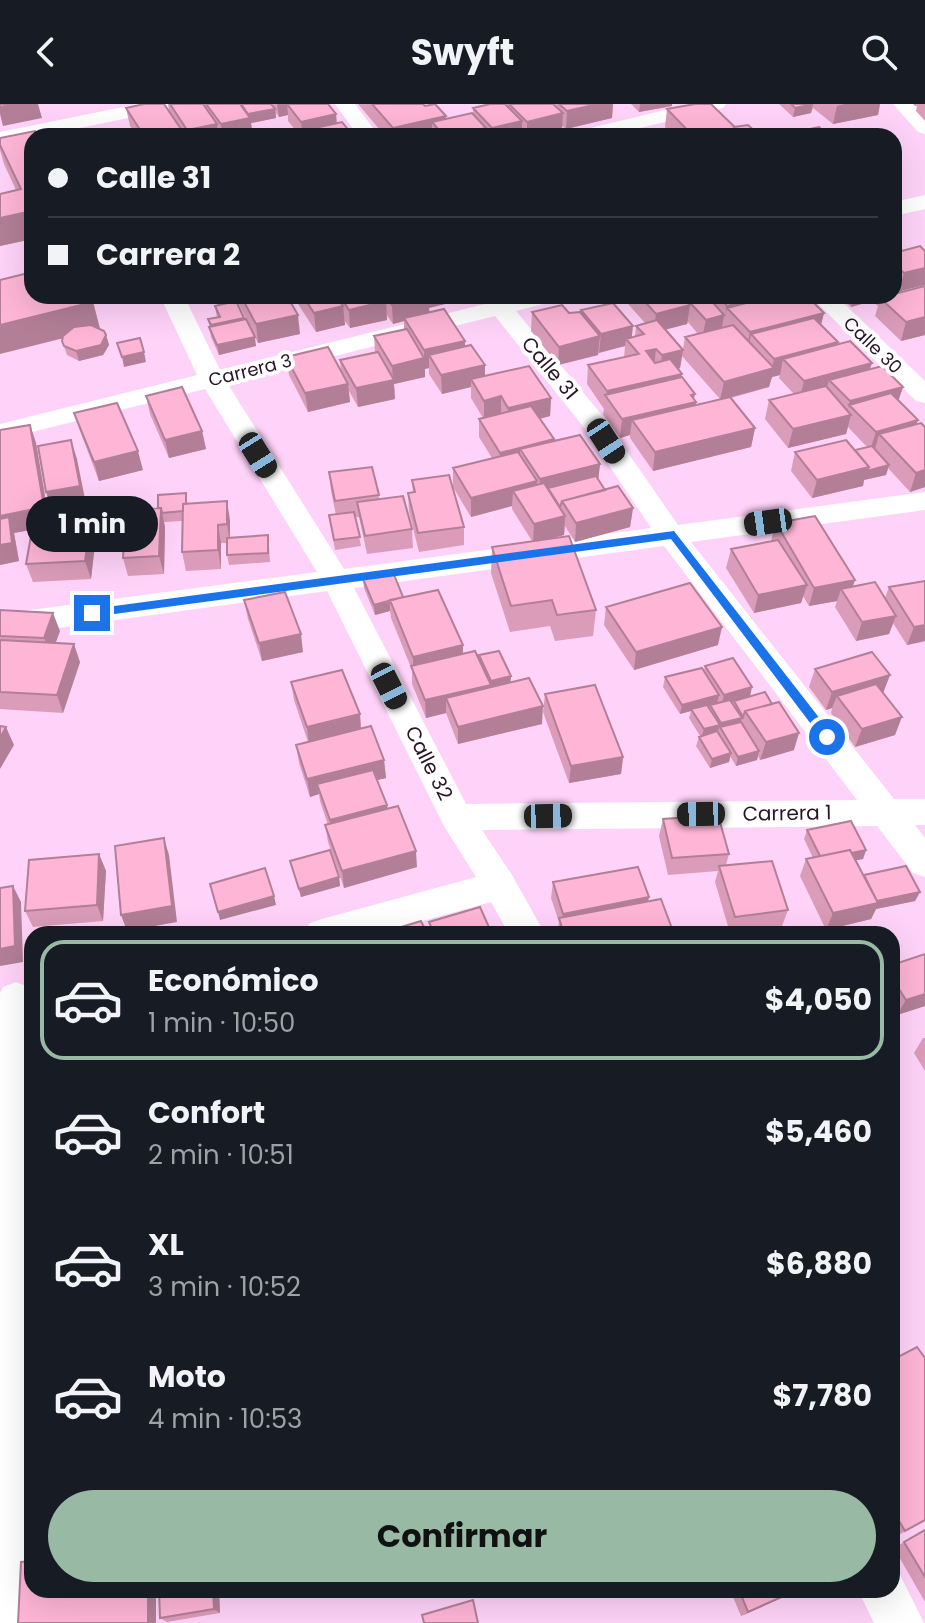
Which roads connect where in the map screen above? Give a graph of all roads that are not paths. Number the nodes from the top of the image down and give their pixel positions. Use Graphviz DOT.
graph roads {
  1 [pos="168,104"];
  2 [pos="345,104"];
  3 [pos="623,104"];
  4 [pos="716,104"];
  5 [pos="903,104"];
  6 [pos="80,121"];
  7 [pos="47,128"];
  8 [pos="363,128"];
  9 [pos="647,128"];
  10 [pos="651,128"];
  11 [pos="925,128"];
  12 [pos="24,133"];
  13 [pos="0,138"];
  14 [pos="925,202"];
  15 [pos="902,207"];
  16 [pos="176,304"];
  17 [pos="488,304"];
  18 [pos="497,304"];
  19 [pos="830,304"];
  20 [pos="212,380"];
  21 [pos="925,395"];
  22 [pos="0,432"];
  23 [pos="925,501"];
  24 [pos="674,535"];
  25 [pos="336,580"];
  26 [pos="0,625"];
  27 [pos="885,812"];
  28 [pos="925,812"];
  29 [pos="456,817"];
  30 [pos="925,863"];
  31 [pos="500,885"];
  32 [pos="351,926"];
  33 [pos="523,926"];
  34 [pos="16,998"];
  35 [pos="886,1598"];
  36 [pos="14,1623"];
  37 [pos="900,1623"];
  1 -- 6 [label="street"];
  2 -- 8 [label="street"];
  3 -- 9 [label="street"];
  4 -- 10 [label="street"];
  5 -- 11 [label="street"];
  6 -- 7 [label="street"];
  12 -- 13 [label="street"];
  14 -- 15 [label="street"];
  16 -- 20 [label="street, Calle 32"];
  17 -- 20 [label="street, Carrera 3"];
  18 -- 24 [label="street, Calle 31"];
  19 -- 21 [label="street, Calle 30"];
  20 -- 22 [label="street, Carrera 3"];
  20 -- 25 [label="street, Calle 32"];
  23 -- 24 [label="street"];
  24 -- 25 [label="street"];
  24 -- 27 [label="street, Calle 31"];
  25 -- 26 [label="street"];
  25 -- 29 [label="street, Calle 32"];
  27 -- 28 [label="street, Carrera 1"];
  27 -- 29 [label="street, Carrera 1"];
  27 -- 30 [label="street, Calle 31"];
  29 -- 31 [label="street, Calle 32"];
  31 -- 32 [label="street"];
  31 -- 33 [label="street, Calle 32"];
  34 -- 36 [label="street"];
  35 -- 37 [label="street"];
}
